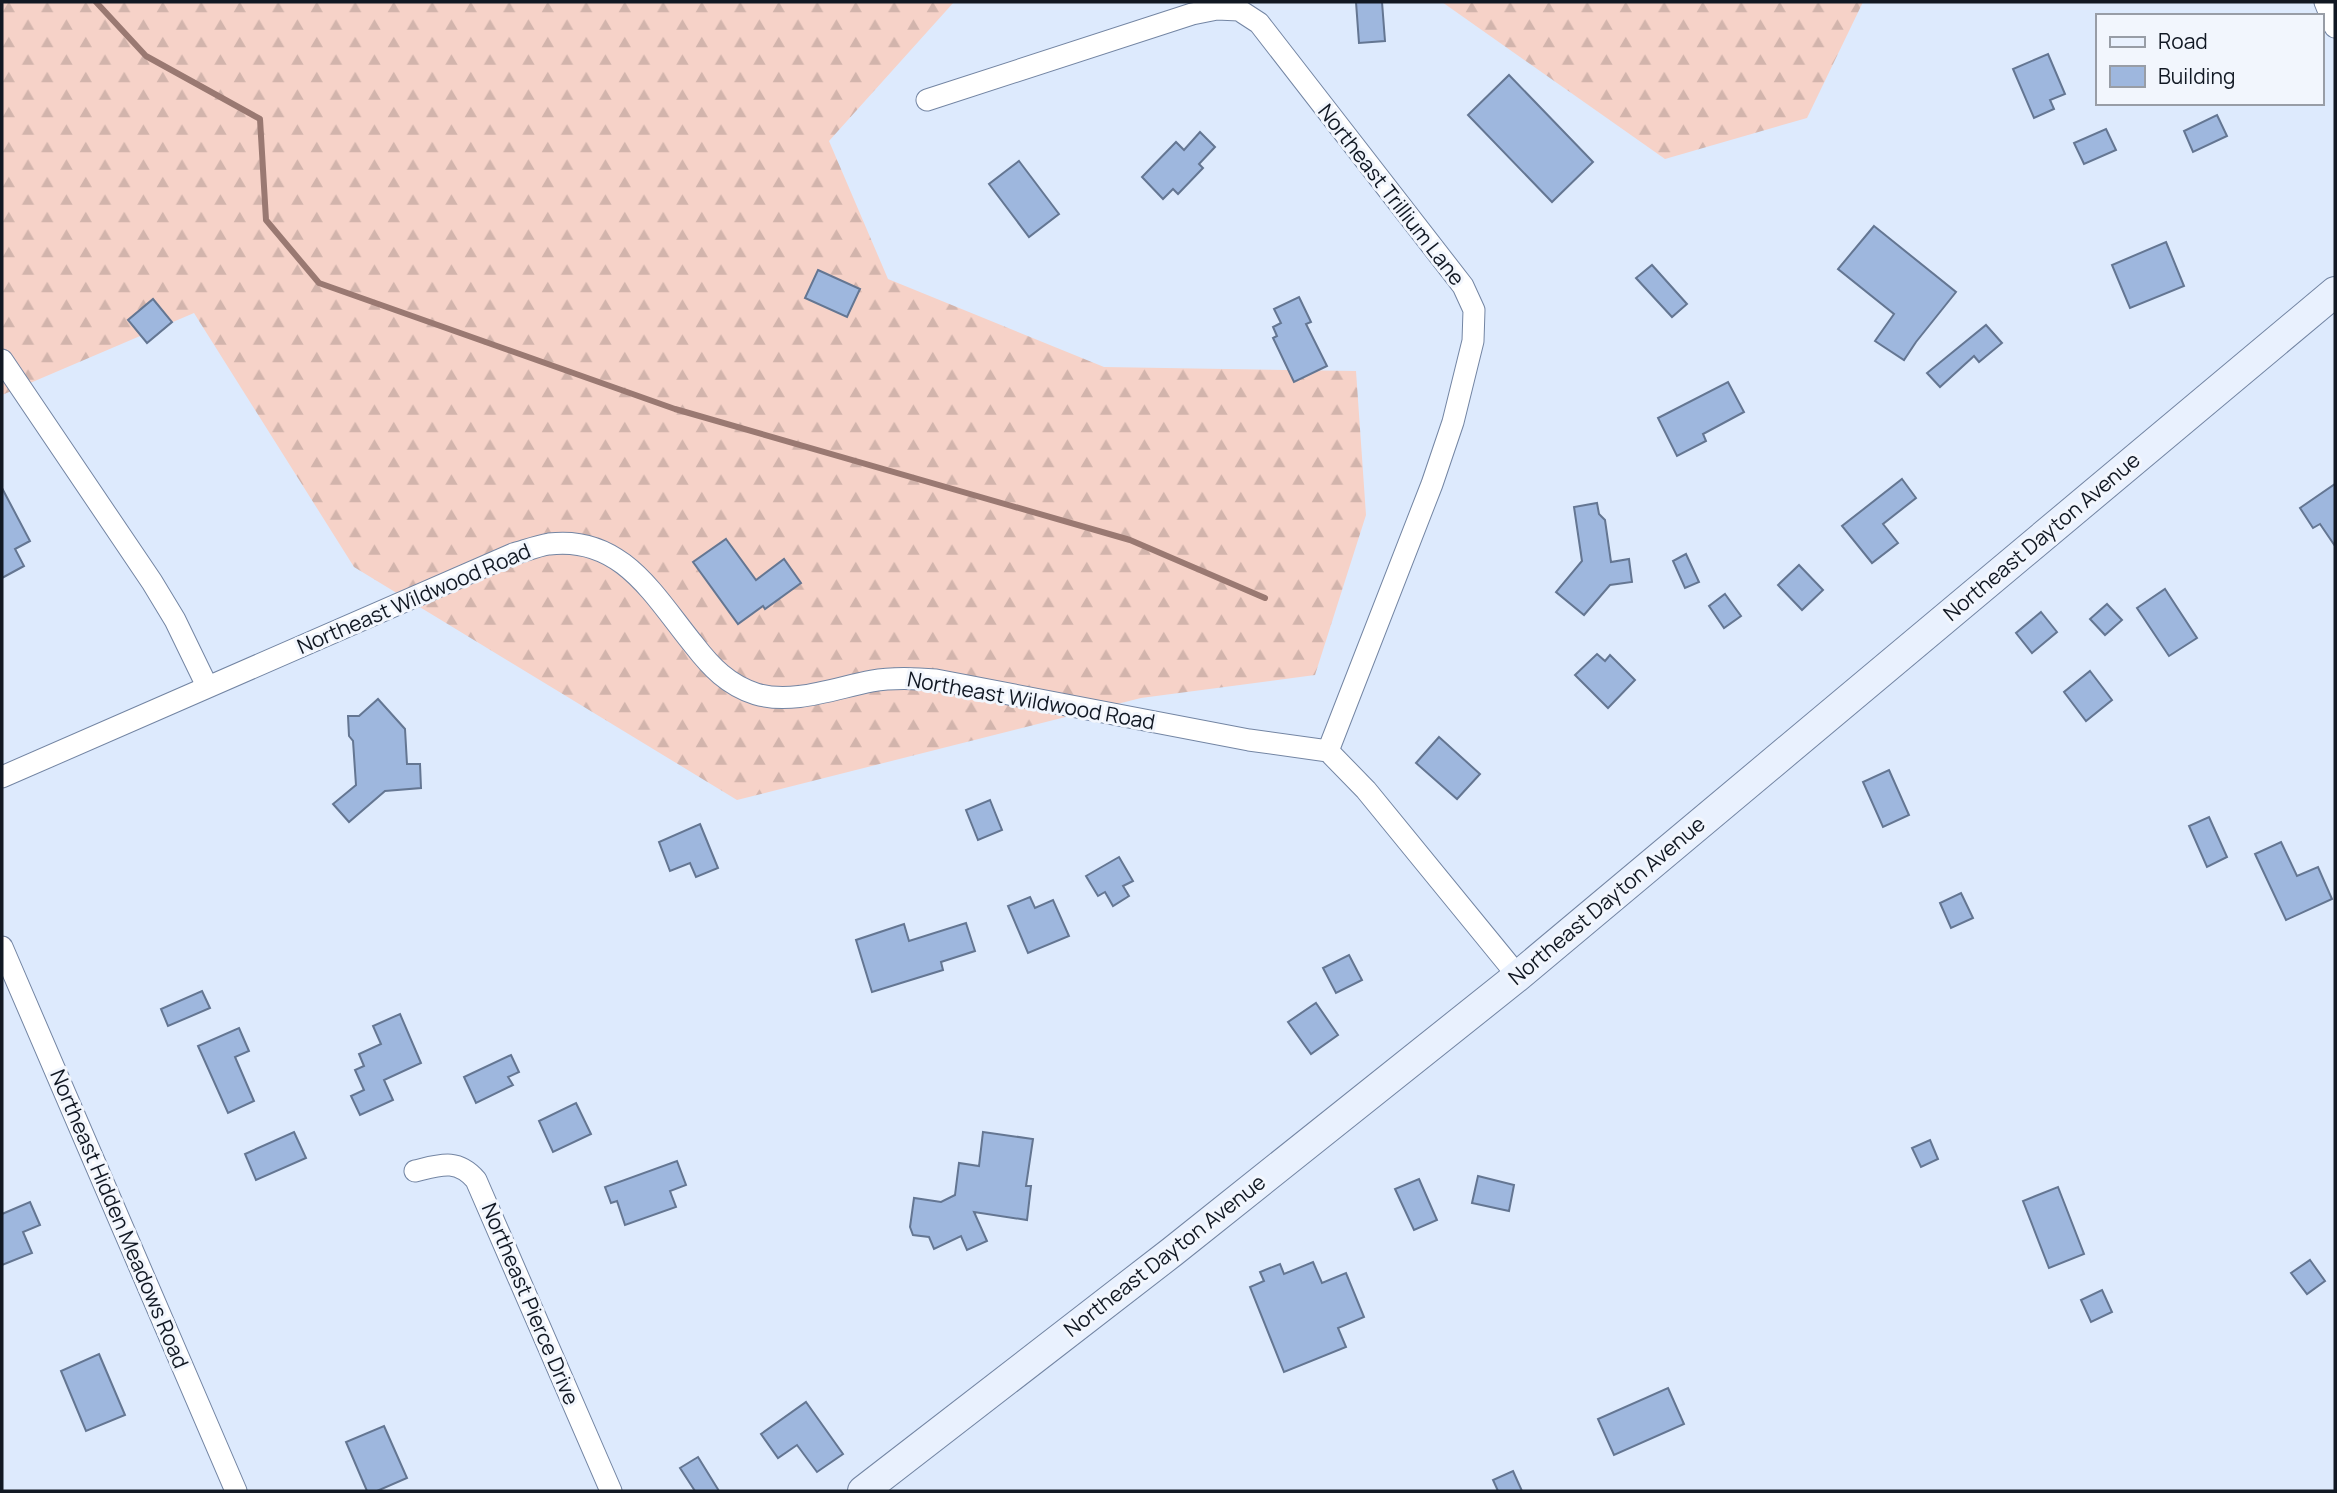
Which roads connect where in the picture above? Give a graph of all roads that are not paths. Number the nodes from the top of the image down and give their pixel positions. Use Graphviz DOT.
graph roads {
  1 [pos="2325,2"];
  2 [pos="2335,27"];
  3 [pos="927,100"];
  4 [pos="2335,292"];
  5 [pos="2,360"];
  6 [pos="207,686"];
  7 [pos="1328,751"];
  8 [pos="2,777"];
  9 [pos="2,947"];
  10 [pos="1518,976"];
  11 [pos="415,1171"];
  12 [pos="236,1491"];
  13 [pos="611,1491"];
  14 [pos="863,1491"];
  1 -- 2 [label="street"];
  3 -- 7 [label="street, Northeast Trillium Lane"];
  4 -- 10 [label="street, Northeast Dayton Avenue"];
  5 -- 6 [label="street"];
  6 -- 7 [label="street, Northeast Wildwood Road"];
  6 -- 8 [label="street, Northeast Wildwood Road"];
  7 -- 10 [label="street"];
  9 -- 12 [label="street, Northeast Hidden Meadows Road"];
  10 -- 14 [label="street, Northeast Dayton Avenue"];
  11 -- 13 [label="street, Northeast Pierce Drive"];
}
